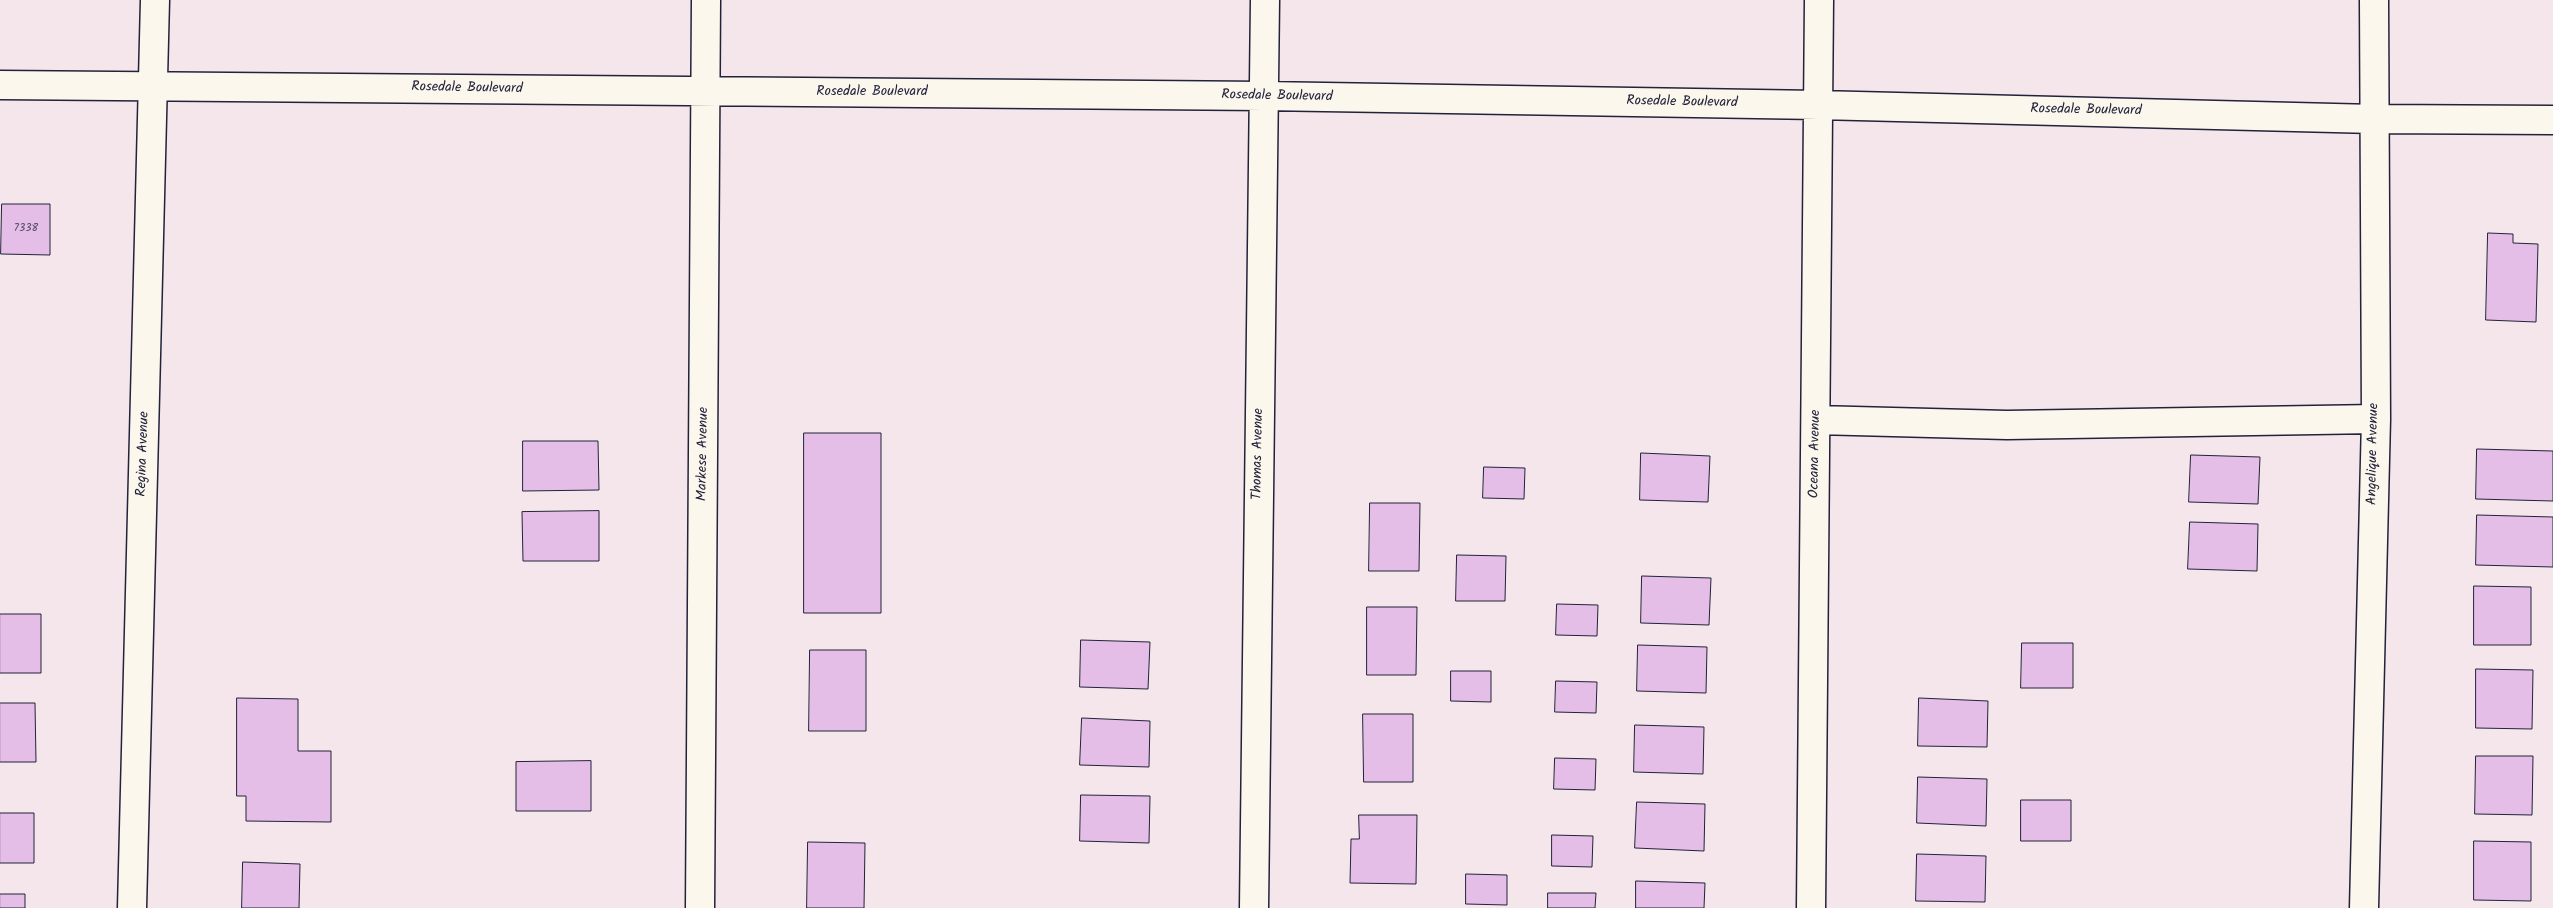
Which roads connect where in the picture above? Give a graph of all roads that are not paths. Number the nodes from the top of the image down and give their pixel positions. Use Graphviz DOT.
graph roads {
  1 [pos="154,0"];
  2 [pos="706,0"];
  3 [pos="1265,0"];
  4 [pos="1819,0"];
  5 [pos="2374,0"];
  6 [pos="0,85"];
  7 [pos="154,86"];
  8 [pos="706,92"];
  9 [pos="1263,96"];
  10 [pos="1818,105"];
  11 [pos="2374,119"];
  12 [pos="2553,120"];
  13 [pos="2376,419"];
  14 [pos="1816,420"];
  15 [pos="132,908"];
  16 [pos="700,908"];
  17 [pos="1254,908"];
  18 [pos="1811,908"];
  19 [pos="2364,908"];
  1 -- 7 [label="street, Regina Avenue"];
  2 -- 8 [label="street, Markese Avenue"];
  3 -- 9 [label="street, Thomas Avenue"];
  4 -- 10 [label="street, Oceana Avenue"];
  5 -- 11 [label="street, Angelique Avenue"];
  6 -- 7 [label="street, Rosedale Boulevard"];
  7 -- 8 [label="street, Rosedale Boulevard"];
  7 -- 15 [label="street, Regina Avenue"];
  8 -- 9 [label="street, Rosedale Boulevard"];
  8 -- 16 [label="street, Markese Avenue"];
  9 -- 10 [label="street, Rosedale Boulevard"];
  9 -- 17 [label="street, Thomas Avenue"];
  10 -- 11 [label="street, Rosedale Boulevard"];
  10 -- 14 [label="street, Oceana Avenue"];
  11 -- 12 [label="street, Rosedale Boulevard"];
  11 -- 13 [label="street, Angelique Avenue"];
  13 -- 14 [label="street"];
  13 -- 19 [label="street, Angelique Avenue"];
  14 -- 18 [label="street, Oceana Avenue"];
}
